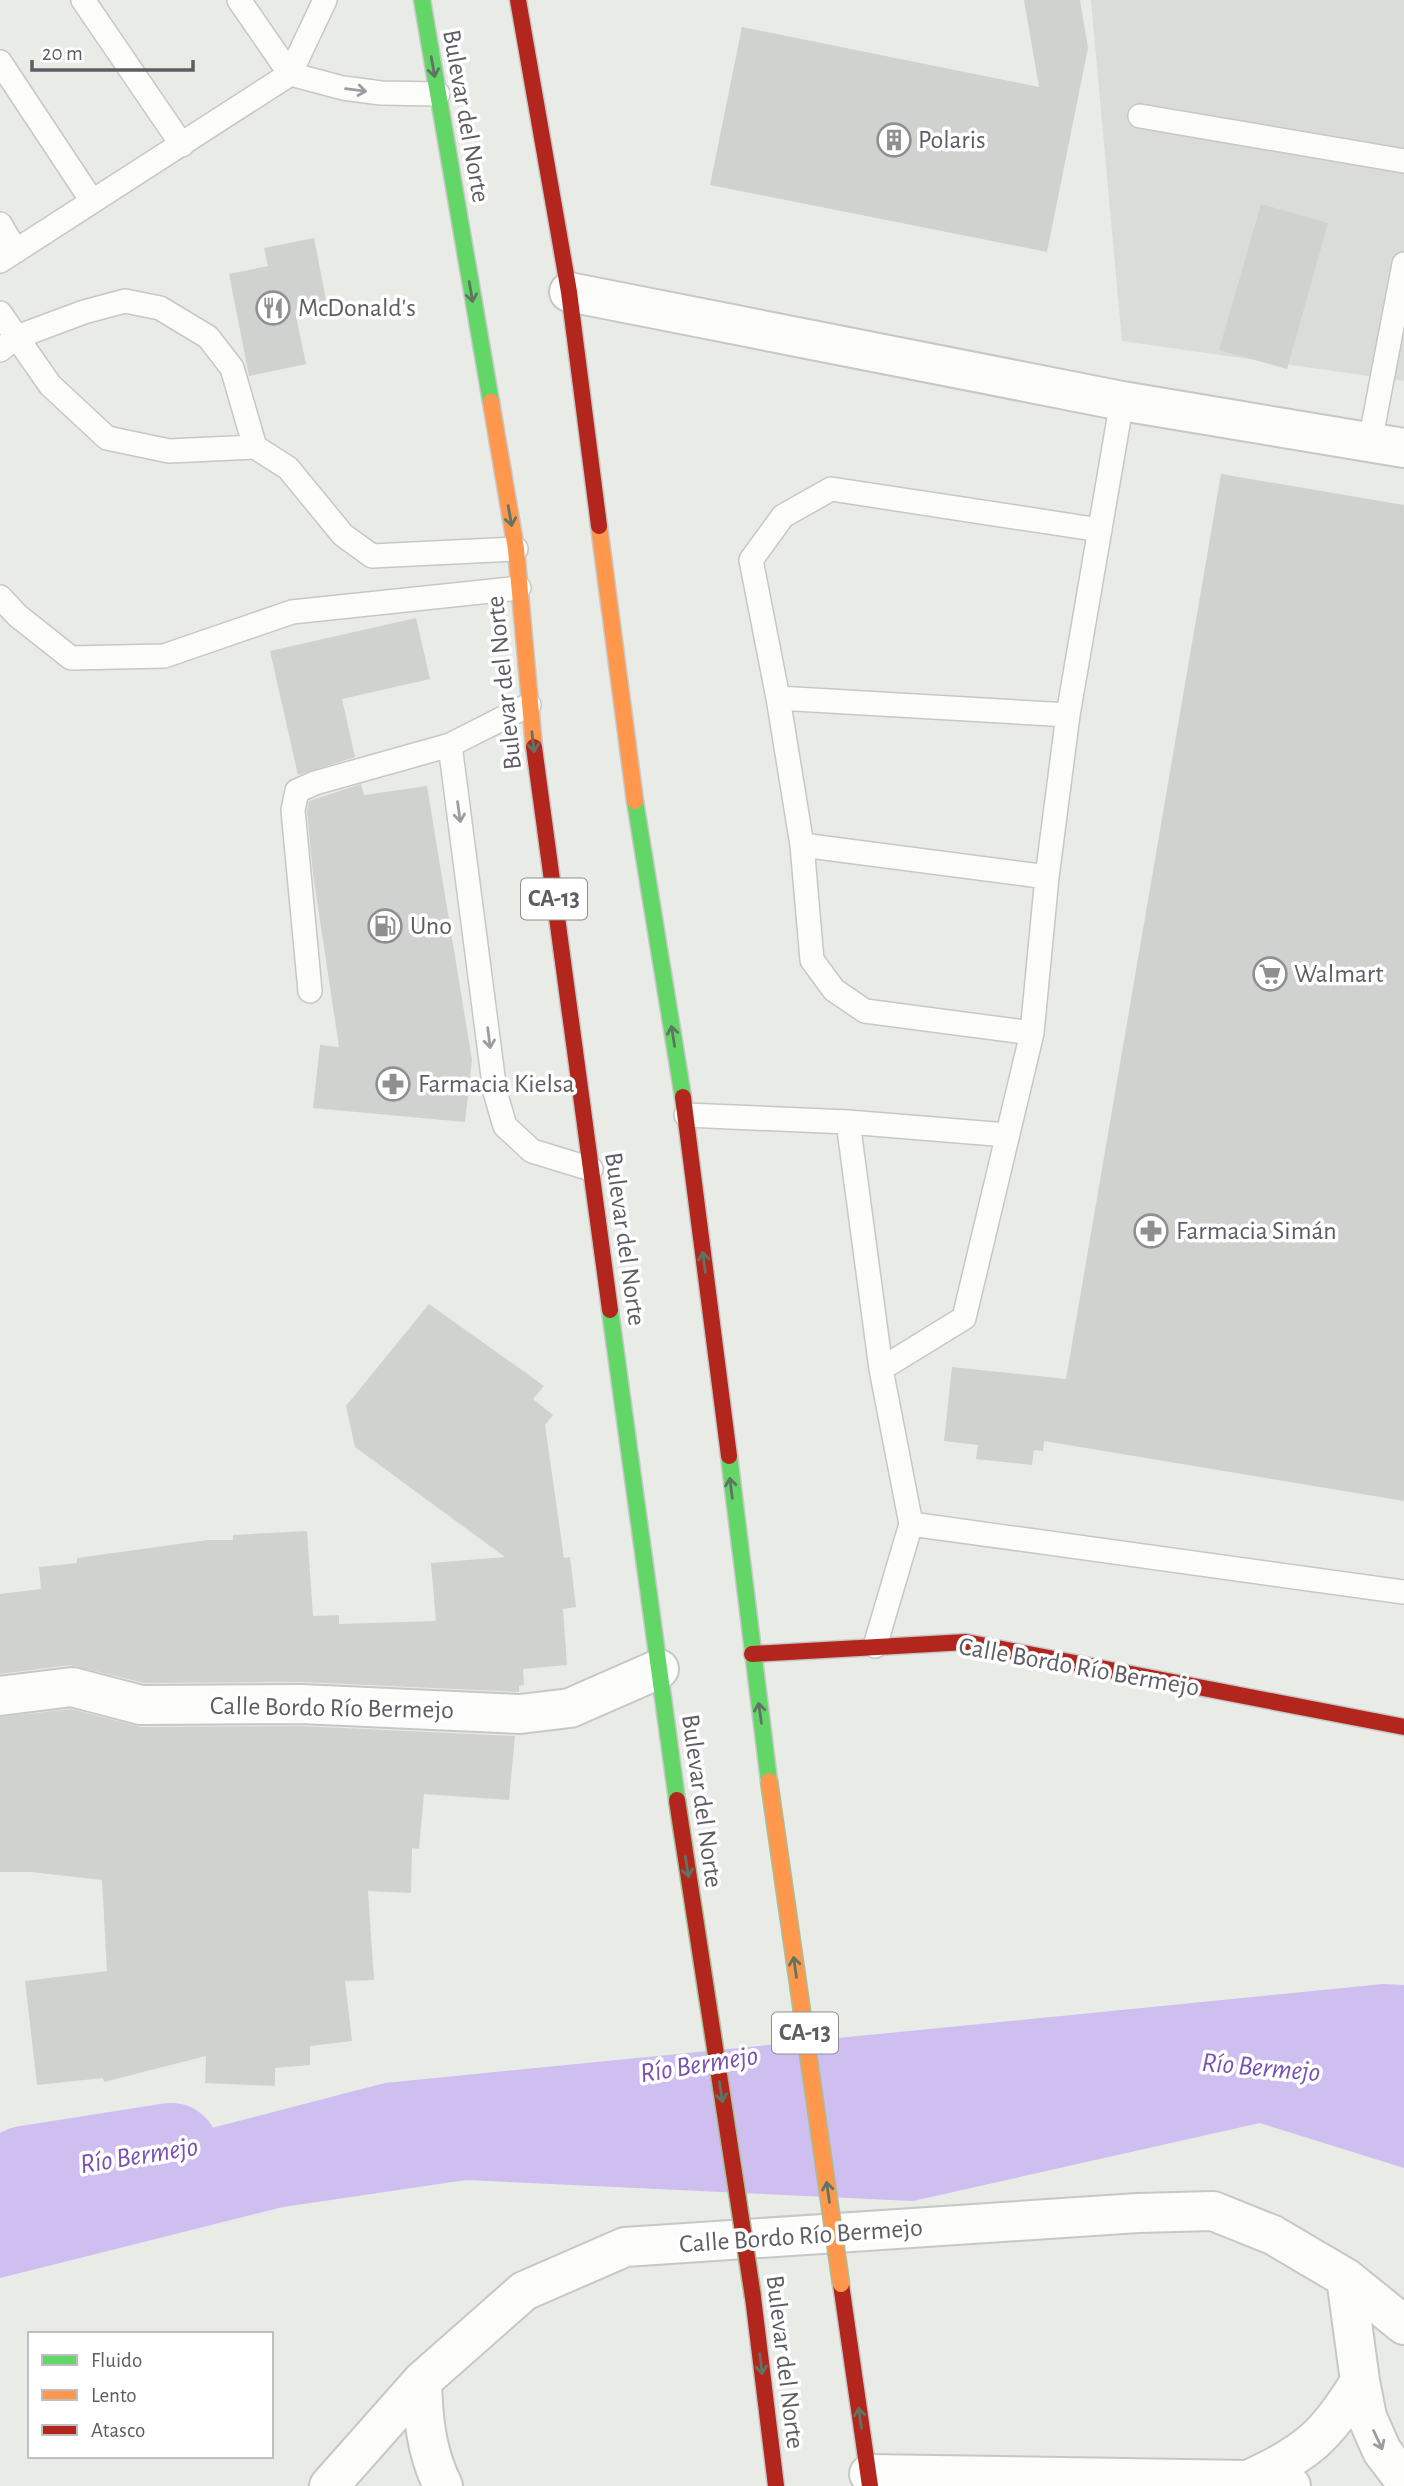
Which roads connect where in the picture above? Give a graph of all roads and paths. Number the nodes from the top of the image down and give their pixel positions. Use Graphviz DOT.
graph roads {
  1 [pos="83,0"];
  2 [pos="239,0"];
  3 [pos="325,0"];
  4 [pos="422,0"];
  5 [pos="524,3"];
  6 [pos="0,62"];
  7 [pos="290,74"];
  8 [pos="438,94"];
  9 [pos="1140,116"];
  10 [pos="181,145"];
  11 [pos="1404,161"];
  12 [pos="92,201"];
  13 [pos="0,224"];
  14 [pos="8,256"];
  15 [pos="1404,262"];
  16 [pos="569,292"];
  17 [pos="0,313"];
  18 [pos="8,344"];
  19 [pos="1122,401"];
  20 [pos="1387,445"];
  21 [pos="255,447"];
  22 [pos="1100,530"];
  23 [pos="516,549"];
  24 [pos="519,588"];
  25 [pos="0,597"];
  26 [pos="778,698"];
  27 [pos="529,705"];
  28 [pos="1068,715"];
  29 [pos="450,745"];
  30 [pos="802,845"];
  31 [pos="1047,877"];
  32 [pos="310,990"];
  33 [pos="1032,1033"];
  34 [pos="686,1115"];
  35 [pos="848,1122"];
  36 [pos="1007,1135"];
  37 [pos="591,1169"];
  38 [pos="881,1369"];
  39 [pos="911,1524"];
  40 [pos="1404,1592"];
  41 [pos="874,1646"];
  42 [pos="752,1654"];
  43 [pos="659,1669"];
  44 [pos="0,1696"];
  45 [pos="1404,1727"];
  46 [pos="1346,2278"];
  47 [pos="1404,2325"];
  48 [pos="422,2381"];
  49 [pos="1360,2381"];
  50 [pos="869,2480"];
  51 [pos="1248,2480"];
  52 [pos="1404,2480"];
  53 [pos="330,2486"];
  54 [pos="443,2486"];
  55 [pos="776,2486"];
  56 [pos="1291,2486"];
  1 -- 10 [label="lane"];
  2 -- 7 [label="lane"];
  3 -- 7 [label="lane"];
  4 -- 8 [label="main road, Bulevar del Norte / CA-13, one-way"];
  5 -- 16 [label="main road, CA-13"];
  6 -- 12 [label="lane"];
  7 -- 8 [label="lane, one-way"];
  7 -- 10 [label="lane"];
  8 -- 23 [label="main road, Bulevar del Norte / CA-13, one-way"];
  9 -- 11 [label="lane"];
  10 -- 12 [label="lane"];
  12 -- 14 [label="lane"];
  13 -- 14 [label="lane"];
  15 -- 20 [label="lane"];
  16 -- 19 [label="street"];
  34 -- 16 [label="main road, CA-13, one-way"];
  17 -- 18 [label="lane"];
  18 -- 21 [label="lane"];
  18 -- 21 [label="lane"];
  19 -- 20 [label="street"];
  19 -- 22 [label="lane"];
  21 -- 23 [label="lane"];
  22 -- 26 [label="lane"];
  22 -- 28 [label="lane"];
  23 -- 24 [label="main road, Bulevar del Norte / CA-13"];
  24 -- 25 [label="lane"];
  24 -- 27 [label="main road, Bulevar del Norte / CA-13"];
  26 -- 28 [label="lane"];
  26 -- 30 [label="lane"];
  27 -- 29 [label="lane"];
  27 -- 37 [label="main road, Bulevar del Norte / CA-13, one-way"];
  28 -- 31 [label="lane"];
  29 -- 32 [label="lane"];
  29 -- 37 [label="lane, one-way"];
  30 -- 31 [label="lane"];
  30 -- 33 [label="lane"];
  31 -- 33 [label="lane"];
  33 -- 36 [label="lane"];
  34 -- 35 [label="lane"];
  42 -- 34 [label="main road, CA-13, one-way"];
  35 -- 36 [label="lane"];
  35 -- 38 [label="lane"];
  36 -- 38 [label="lane"];
  37 -- 43 [label="main road, Bulevar del Norte / CA-13"];
  38 -- 39 [label="lane"];
  39 -- 40 [label="lane"];
  39 -- 41 [label="lane"];
  41 -- 42 [label="main road, Calle Bordo Río Bermejo"];
  41 -- 45 [label="main road, Calle Bordo Río Bermejo"];
  50 -- 42 [label="main road, CA-13, one-way, bridge"];
  43 -- 44 [label="street, Calle Bordo Río Bermejo"];
  43 -- 55 [label="main road, Bulevar del Norte / CA-13, one-way, bridge"];
  46 -- 47 [label="street, Calle Bordo Río Bermejo"];
  46 -- 48 [label="street, Calle Bordo Río Bermejo"];
  46 -- 49 [label="street"];
  48 -- 53 [label="street, Calle Bordo Río Bermejo"];
  48 -- 54 [label="street"];
  49 -- 51 [label="street"];
  49 -- 52 [label="street, one-way"];
  50 -- 51 [label="street"];
  51 -- 56 [label="street"];
}
